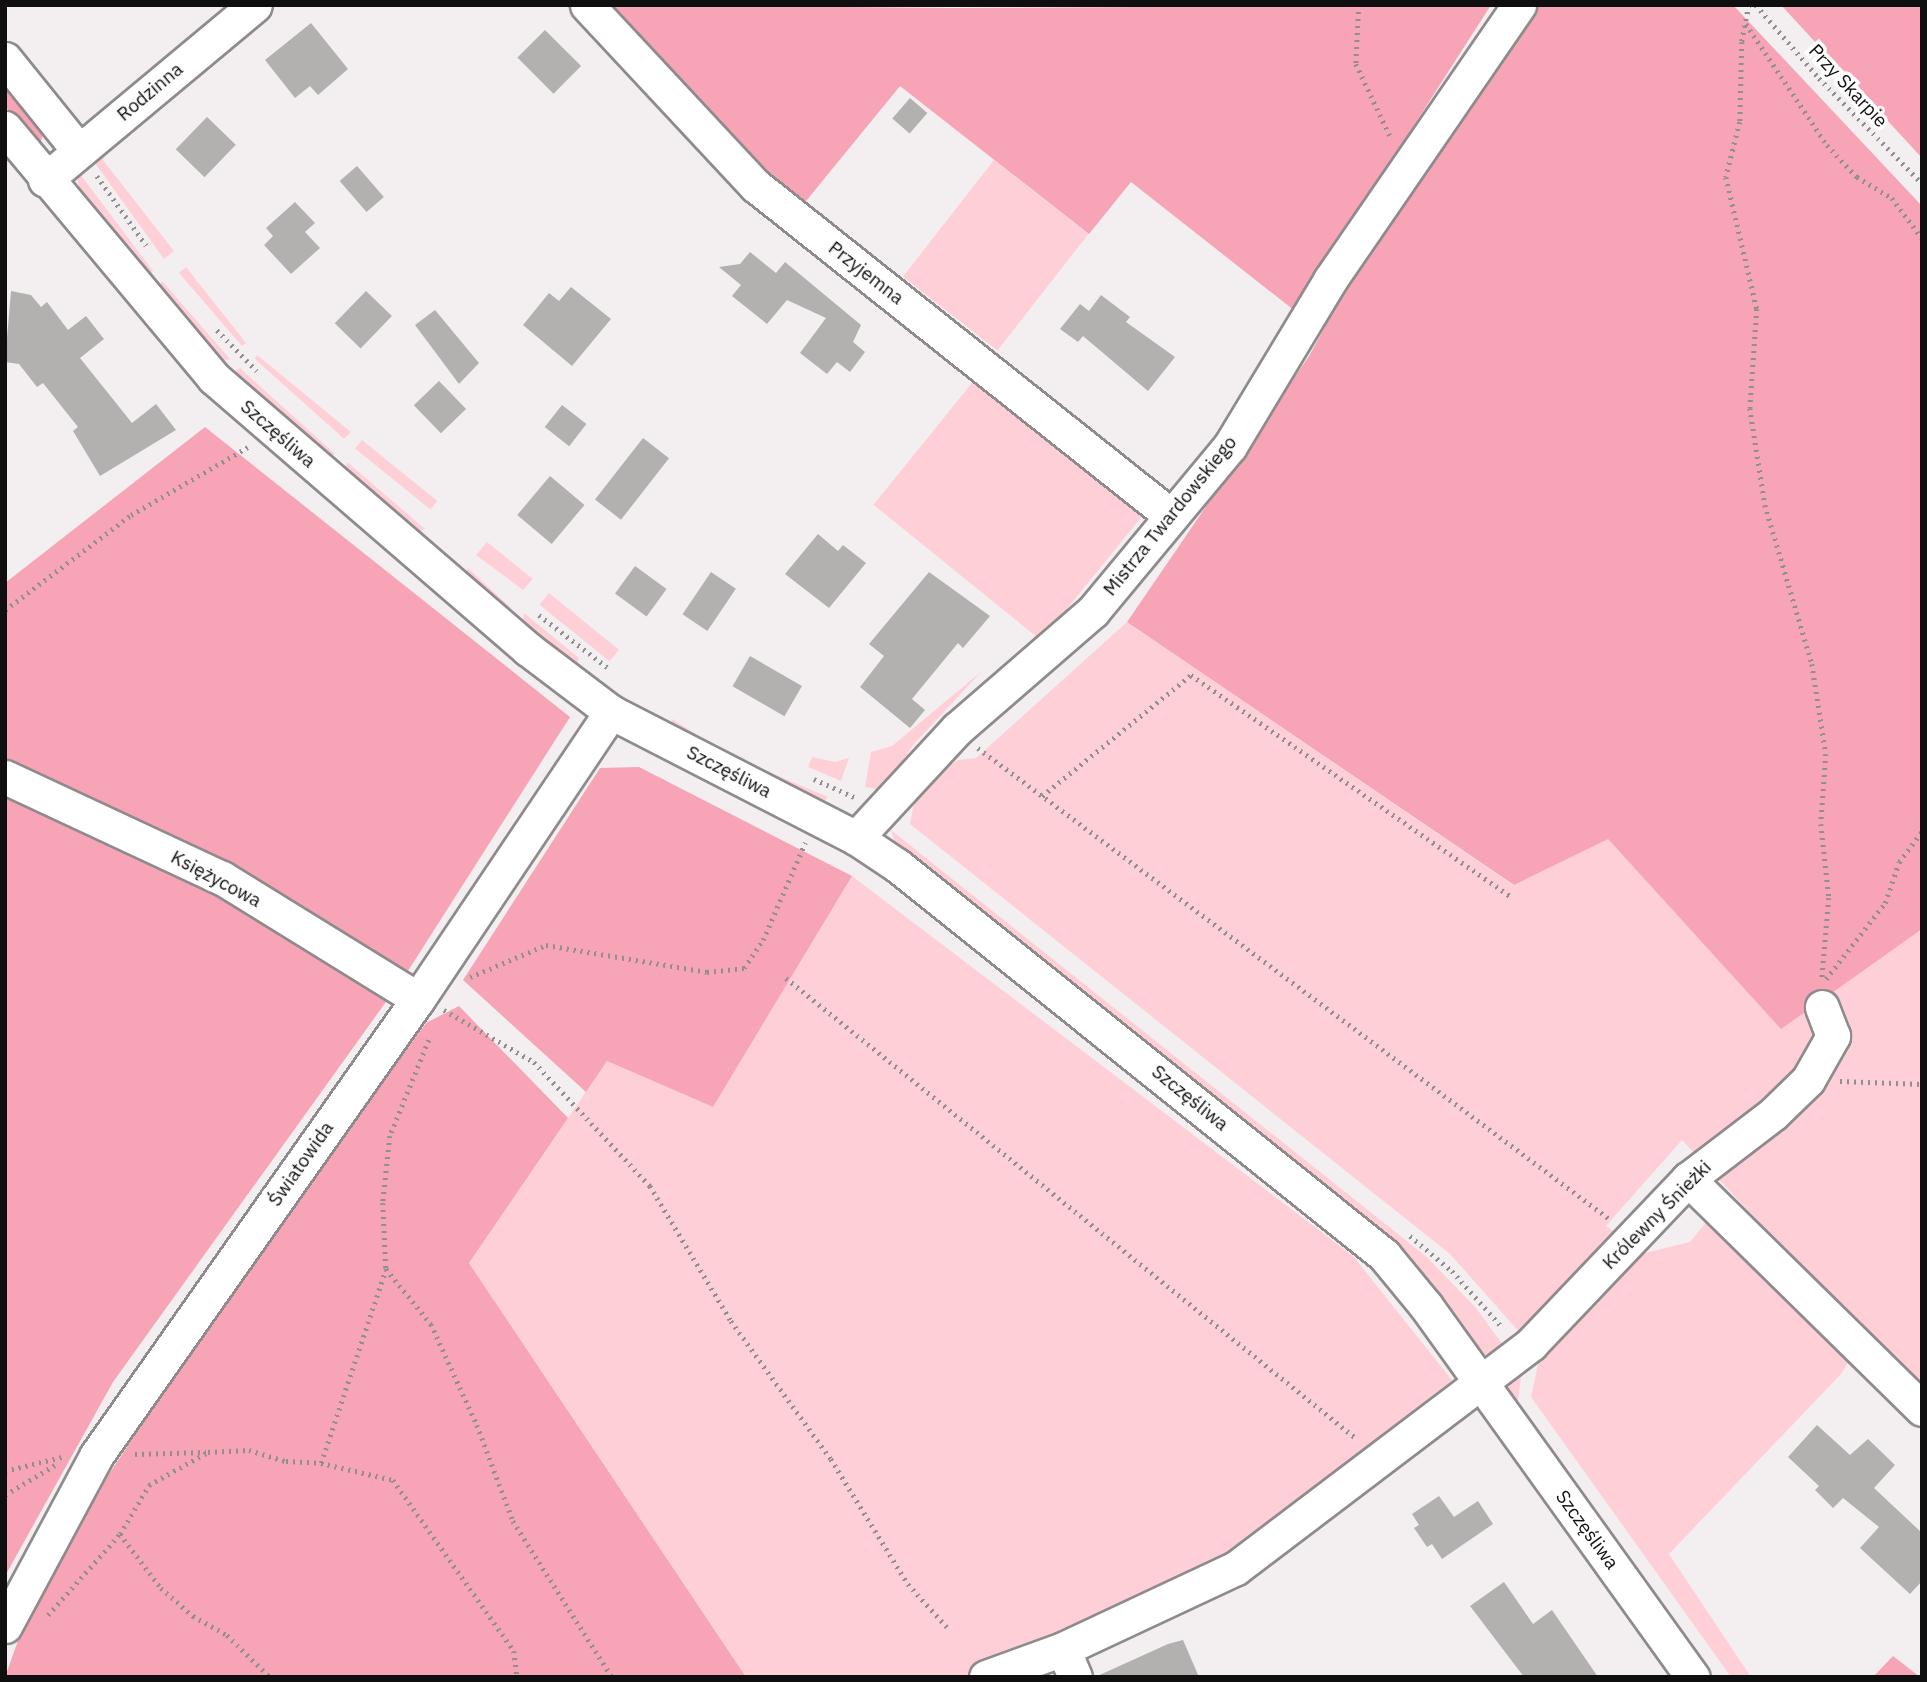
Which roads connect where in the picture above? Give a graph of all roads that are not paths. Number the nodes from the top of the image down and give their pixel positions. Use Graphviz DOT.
graph roads {
  1 [pos="255,5"];
  2 [pos="587,5"];
  3 [pos="1519,5"];
  4 [pos="5,59"];
  5 [pos="5,128"];
  6 [pos="79,151"];
  7 [pos="45,180"];
  8 [pos="1170,515"];
  9 [pos="611,712"];
  10 [pos="5,777"];
  11 [pos="856,838"];
  12 [pos="1822,1007"];
  13 [pos="432,1008"];
  14 [pos="1688,1180"];
  15 [pos="1482,1382"];
  16 [pos="1922,1409"];
  17 [pos="5,1626"];
  18 [pos="1069,1663"];
  19 [pos="986,1677"];
  20 [pos="1693,1677"];
  1 -- 6 [label="street, Rodzinna"];
  2 -- 8 [label="street, Przyjemna"];
  3 -- 8 [label="street, Mistrza Twardowskiego"];
  4 -- 6 [label="street"];
  5 -- 7 [label="street, Szczęśliwa"];
  6 -- 7 [label="street, Rodzinna"];
  7 -- 9 [label="street, Szczęśliwa"];
  8 -- 11 [label="street, Mistrza Twardowskiego"];
  9 -- 11 [label="street, Szczęśliwa"];
  9 -- 13 [label="street, Światowida"];
  10 -- 13 [label="street, Księżycowa"];
  11 -- 15 [label="street, Szczęśliwa"];
  12 -- 14 [label="street, Królewny Śnieżki"];
  13 -- 17 [label="street, Światowida"];
  14 -- 15 [label="street, Królewny Śnieżki"];
  14 -- 16 [label="street"];
  15 -- 18 [label="street"];
  15 -- 20 [label="street, Szczęśliwa"];
  18 -- 19 [label="street"];
}
